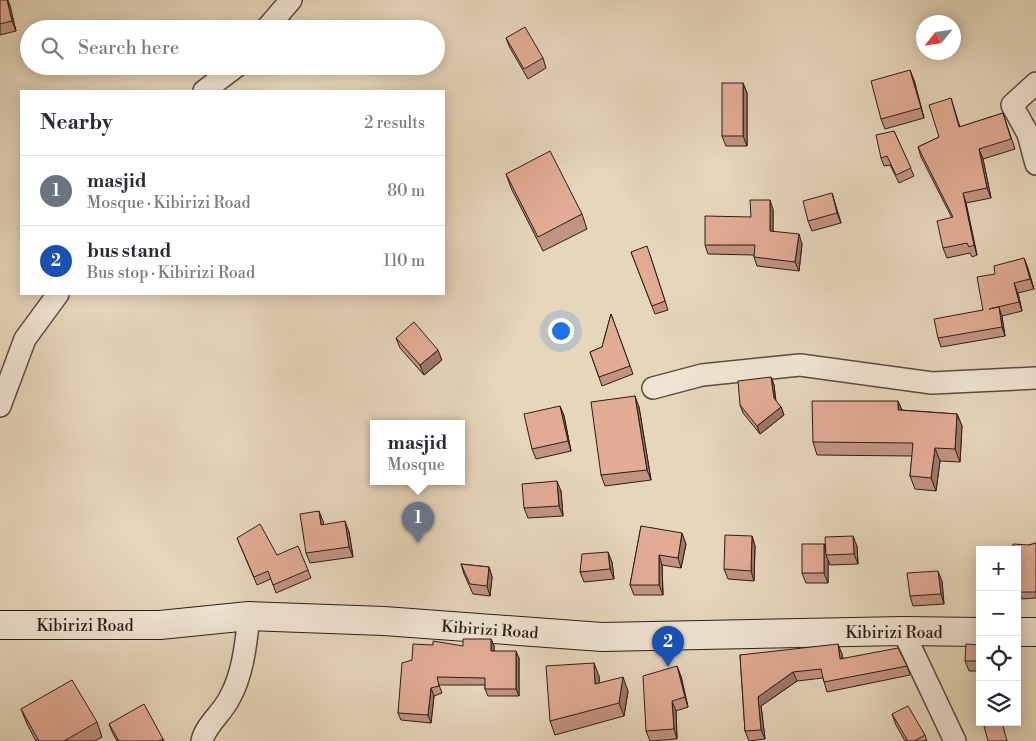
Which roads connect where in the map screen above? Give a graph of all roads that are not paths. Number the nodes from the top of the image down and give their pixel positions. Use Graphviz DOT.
graph roads {
  1 [pos="291,0"];
  2 [pos="274,20"];
  3 [pos="225,75"];
  4 [pos="1036,83"];
  5 [pos="205,90"];
  6 [pos="1036,164"];
  7 [pos="57,295"];
  8 [pos="1036,378"];
  9 [pos="653,388"];
  10 [pos="0,406"];
  11 [pos="249,616"];
  12 [pos="0,625"];
  13 [pos="903,631"];
  14 [pos="976,632"];
  15 [pos="1021,632"];
  16 [pos="1036,632"];
  17 [pos="202,741"];
  18 [pos="955,741"];
  1 -- 2 [label="street"];
  3 -- 5 [label="street"];
  4 -- 6 [label="street"];
  7 -- 10 [label="street"];
  8 -- 9 [label="street"];
  11 -- 12 [label="street, Kibirizi Road"];
  11 -- 13 [label="street, Kibirizi Road"];
  11 -- 17 [label="street"];
  13 -- 14 [label="street, Kibirizi Road"];
  13 -- 18 [label="street"];
  15 -- 16 [label="street"];
}
